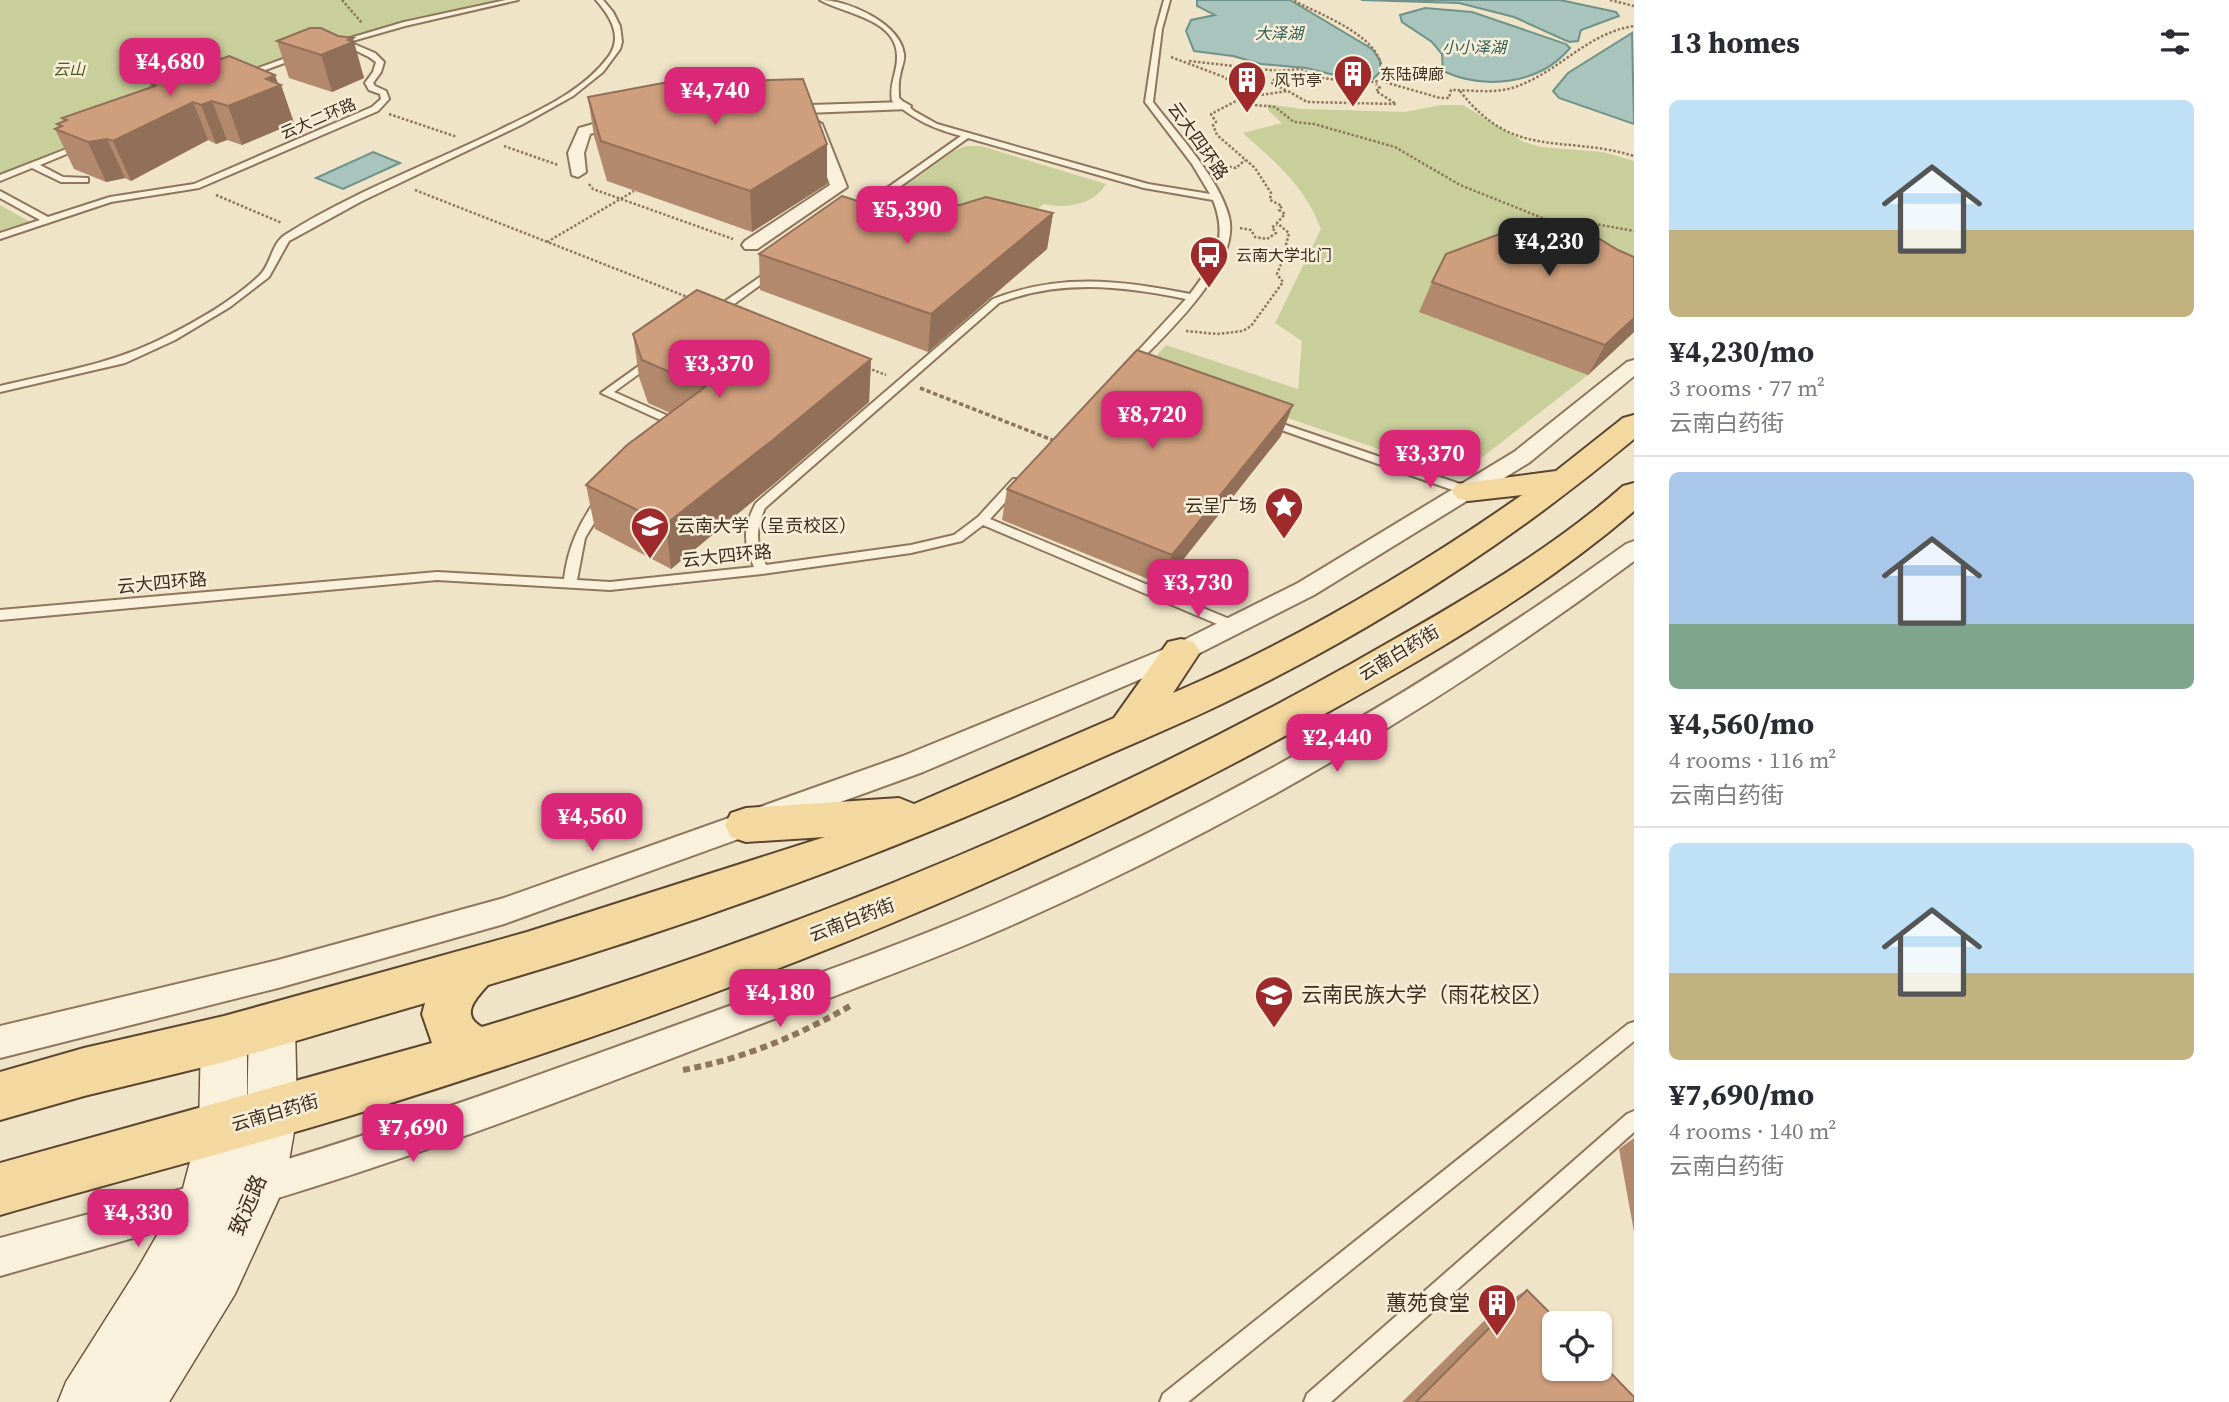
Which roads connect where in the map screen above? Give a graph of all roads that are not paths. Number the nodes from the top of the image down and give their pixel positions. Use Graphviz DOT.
graph roads {
  1 [pos="516,0"];
  2 [pos="599,0"];
  3 [pos="823,0"];
  4 [pos="1167,0"];
  5 [pos="342,42"];
  6 [pos="329,46"];
  7 [pos="304,55"];
  8 [pos="228,80"];
  9 [pos="904,106"];
  10 [pos="810,109"];
  11 [pos="764,111"];
  12 [pos="636,117"];
  13 [pos="966,136"];
  14 [pos="87,143"];
  15 [pos="32,165"];
  16 [pos="578,172"];
  17 [pos="0,178"];
  18 [pos="85,180"];
  19 [pos="0,194"];
  20 [pos="1217,198"];
  21 [pos="48,221"];
  22 [pos="843,223"];
  23 [pos="0,236"];
  24 [pos="751,245"];
  25 [pos="787,262"];
  26 [pos="1190,297"];
  27 [pos="709,317"];
  28 [pos="668,347"];
  29 [pos="1634,366"];
  30 [pos="1136,376"];
  31 [pos="0,389"];
  32 [pos="1252,416"];
  33 [pos="1634,424"];
  34 [pos="676,437"];
  35 [pos="1028,471"];
  36 [pos="1565,480"];
  37 [pos="613,488"];
  38 [pos="1468,491"];
  39 [pos="1634,493"];
  40 [pos="982,520"];
  41 [pos="1634,549"];
  42 [pos="762,570"];
  43 [pos="570,583"];
  44 [pos="0,615"];
  45 [pos="1234,626"];
  46 [pos="1181,652"];
  47 [pos="1126,732"];
  48 [pos="936,813"];
  49 [pos="746,825"];
  50 [pos="473,969"];
  51 [pos="272,1025"];
  52 [pos="1634,1030"];
  53 [pos="224,1039"];
  54 [pos="0,1042"];
  55 [pos="479,1052"];
  56 [pos="0,1097"];
  57 [pos="274,1114"];
  58 [pos="1634,1120"];
  59 [pos="223,1128"];
  60 [pos="260,1185"];
  61 [pos="0,1189"];
  62 [pos="205,1201"];
  63 [pos="0,1257"];
  64 [pos="86,1402"];
  65 [pos="137,1402"];
  66 [pos="1171,1402"];
  67 [pos="1315,1402"];
  1 -- 5 [label="lane"];
  2 -- 31 [label="lane"];
  3 -- 9 [label="lane"];
  4 -- 20 [label="lane, 云大四环路"];
  5 -- 6 [label="lane"];
  5 -- 21 [label="lane, 云大二环路"];
  7 -- 8 [label="lane"];
  9 -- 10 [label="street"];
  9 -- 13 [label="lane"];
  10 -- 11 [label="street"];
  10 -- 24 [label="street"];
  12 -- 16 [label="street"];
  13 -- 20 [label="lane"];
  13 -- 22 [label="lane"];
  14 -- 15 [label="lane"];
  15 -- 17 [label="lane"];
  15 -- 18 [label="lane"];
  19 -- 21 [label="lane"];
  20 -- 26 [label="lane, 云大四环路"];
  21 -- 23 [label="lane, 云大二环路"];
  25 -- 27 [label="lane"];
  26 -- 30 [label="lane"];
  26 -- 42 [label="lane"];
  28 -- 34 [label="lane"];
  29 -- 38 [label="street"];
  32 -- 38 [label="lane"];
  33 -- 36 [label="main road"];
  35 -- 40 [label="lane, 云大四环路"];
  36 -- 38 [label="main road"];
  36 -- 47 [label="main road"];
  37 -- 43 [label="lane"];
  38 -- 45 [label="street"];
  39 -- 55 [label="main road, 云南白药街"];
  40 -- 42 [label="lane, 云大四环路"];
  40 -- 45 [label="lane"];
  41 -- 60 [label="street"];
  42 -- 43 [label="lane, 云大四环路"];
  43 -- 44 [label="lane, 云大四环路"];
  45 -- 46 [label="street"];
  46 -- 47 [label="main road"];
  46 -- 49 [label="street"];
  47 -- 48 [label="main road"];
  48 -- 49 [label="main road"];
  48 -- 50 [label="main road"];
  49 -- 54 [label="street"];
  50 -- 51 [label="main road"];
  50 -- 55 [label="main road"];
  51 -- 53 [label="main road"];
  51 -- 57 [label="main road, 致远路"];
  52 -- 66 [label="lane"];
  53 -- 56 [label="main road"];
  53 -- 59 [label="main road"];
  55 -- 57 [label="main road, 云南白药街"];
  57 -- 59 [label="main road, 云南白药街"];
  57 -- 60 [label="main road, 致远路"];
  58 -- 67 [label="lane"];
  59 -- 61 [label="main road, 云南白药街"];
  59 -- 62 [label="main road"];
  60 -- 62 [label="street"];
  60 -- 65 [label="main road, 致远路"];
  62 -- 63 [label="street"];
  62 -- 64 [label="main road"];
}
